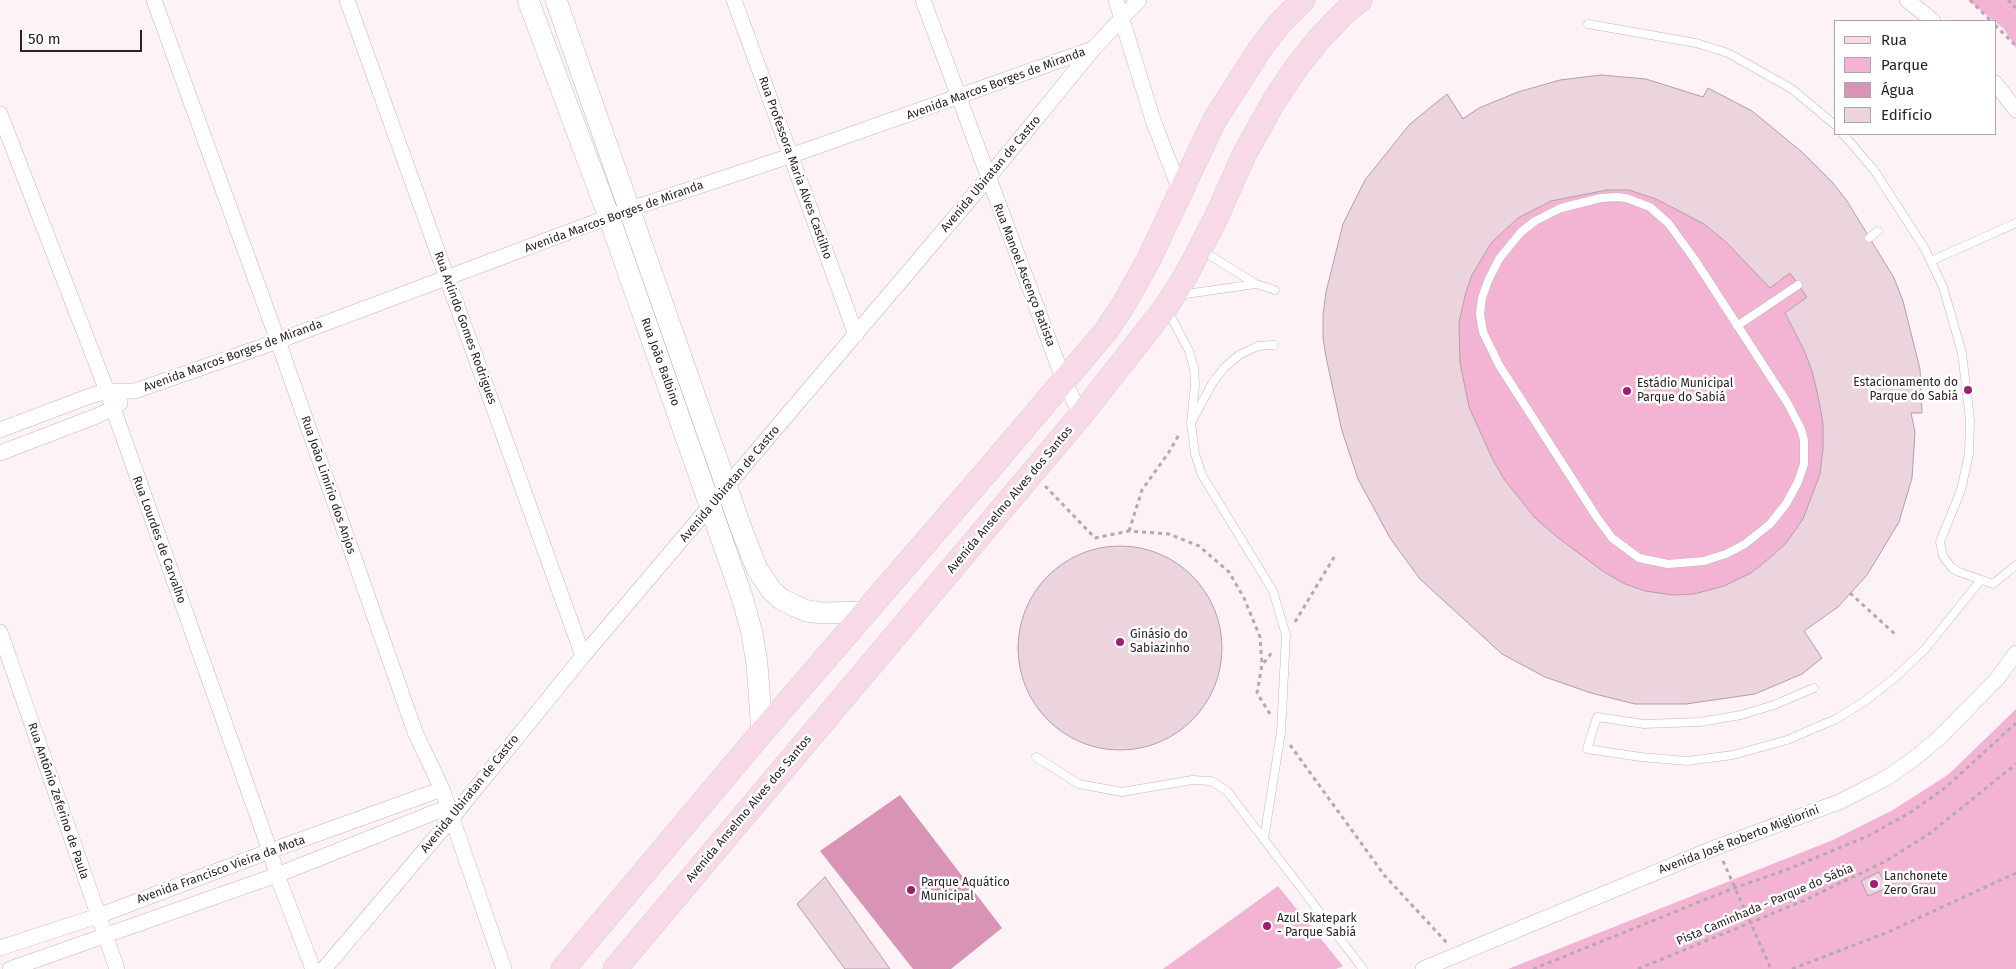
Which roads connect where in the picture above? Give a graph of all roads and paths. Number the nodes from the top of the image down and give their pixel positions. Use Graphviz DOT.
graph roads {
  1 [pos="154,0"];
  2 [pos="347,0"];
  3 [pos="528,0"];
  4 [pos="556,0"];
  5 [pos="734,0"];
  6 [pos="923,0"];
  7 [pos="1116,0"];
  8 [pos="1139,0"];
  9 [pos="1302,0"];
  10 [pos="1360,0"];
  11 [pos="1907,0"];
  12 [pos="1970,0"];
  13 [pos="2008,0"];
  14 [pos="2016,8"];
  15 [pos="1123,19"];
  16 [pos="1932,20"];
  17 [pos="1990,20"];
  18 [pos="1588,24"];
  19 [pos="1996,26"];
  20 [pos="2016,46"];
  21 [pos="1094,48"];
  22 [pos="1996,84"];
  23 [pos="959,97"];
  24 [pos="2016,110"];
  25 [pos="0,114"];
  26 [pos="1834,124"];
  27 [pos="1844,135"];
  28 [pos="790,156"];
  29 [pos="988,178"];
  30 [pos="1180,190"];
  31 [pos="630,209"];
  32 [pos="609,218"];
  33 [pos="2016,223"];
  34 [pos="1878,231"];
  35 [pos="1869,238"];
  36 [pos="1199,249"];
  37 [pos="1931,261"];
  38 [pos="447,278"];
  39 [pos="1256,284"];
  40 [pos="1798,285"];
  41 [pos="1276,290"];
  42 [pos="1170,302"];
  43 [pos="1737,326"];
  44 [pos="856,335"];
  45 [pos="278,341"];
  46 [pos="1274,345"];
  47 [pos="1064,381"];
  48 [pos="135,391"];
  49 [pos="107,392"];
  50 [pos="112,408"];
  51 [pos="1192,412"];
  52 [pos="1081,415"];
  53 [pos="1191,423"];
  54 [pos="0,430"];
  55 [pos="0,453"];
  56 [pos="727,488"];
  57 [pos="1041,493"];
  58 [pos="710,507"];
  59 [pos="1129,531"];
  60 [pos="1336,554"];
  61 [pos="2016,565"];
  62 [pos="1980,581"];
  63 [pos="1850,593"];
  64 [pos="866,612"];
  65 [pos="0,632"];
  66 [pos="1286,635"];
  67 [pos="1896,635"];
  68 [pos="2016,653"];
  69 [pos="583,656"];
  70 [pos="1262,665"];
  71 [pos="1814,688"];
  72 [pos="2016,723"];
  73 [pos="762,732"];
  74 [pos="1281,732"];
  75 [pos="1036,756"];
  76 [pos="2016,764"];
  77 [pos="442,790"];
  78 [pos="449,813"];
  79 [pos="1264,840"];
  80 [pos="1717,847"];
  81 [pos="270,851"];
  82 [pos="2016,873"];
  83 [pos="276,875"];
  84 [pos="1734,888"];
  85 [pos="98,916"];
  86 [pos="1749,922"];
  87 [pos="105,936"];
  88 [pos="0,948"];
  89 [pos="1458,955"];
  90 [pos="10,969"];
  91 [pos="117,969"];
  92 [pos="313,969"];
  93 [pos="324,969"];
  94 [pos="504,969"];
  95 [pos="563,969"];
  96 [pos="615,969"];
  97 [pos="1363,969"];
  98 [pos="1424,969"];
  99 [pos="1533,969"];
  100 [pos="1638,969"];
  101 [pos="1771,969"];
  102 [pos="1792,969"];
  1 -- 45 [label="street, Rua João Limírio dos Anjos"];
  2 -- 38 [label="street, Rua Arlindo Gomes Rodrigues"];
  3 -- 32 [label="main road, Rua João Balbino"];
  4 -- 31 [label="main road, Rua João Balbino"];
  5 -- 28 [label="street, Rua Professora Maria Alves Castilho"];
  6 -- 23 [label="street, Rua Manoel Ascenço Batista"];
  7 -- 15 [label="street"];
  8 -- 15 [label="street, Avenida Ubiratan de Castro"];
  9 -- 30 [label="main road"];
  10 -- 36 [label="main road, Avenida Anselmo Alves dos Santos"];
  11 -- 16 [label="street"];
  12 -- 17 [label="path"];
  13 -- 14 [label="path"];
  15 -- 21 [label="street, Avenida Ubiratan de Castro"];
  15 -- 30 [label="street"];
  18 -- 26 [label="lane"];
  19 -- 20 [label="path"];
  21 -- 23 [label="street, Avenida Marcos Borges de Miranda"];
  21 -- 29 [label="street, Avenida Ubiratan de Castro"];
  22 -- 24 [label="street"];
  23 -- 28 [label="street, Avenida Marcos Borges de Miranda"];
  23 -- 29 [label="street, Rua Manoel Ascenço Batista"];
  25 -- 49 [label="street, Rua Lourdes de Carvalho"];
  27 -- 37 [label="lane"];
  28 -- 31 [label="street, Avenida Marcos Borges de Miranda"];
  28 -- 44 [label="street, Rua Professora Maria Alves Castilho"];
  29 -- 44 [label="street, Avenida Ubiratan de Castro"];
  29 -- 47 [label="street, Rua Manoel Ascenço Batista"];
  30 -- 47 [label="main road"];
  31 -- 32 [label="street, Avenida Marcos Borges de Miranda"];
  31 -- 56 [label="main road, Rua João Balbino"];
  32 -- 38 [label="street, Avenida Marcos Borges de Miranda"];
  32 -- 58 [label="main road, Rua João Balbino"];
  33 -- 37 [label="lane"];
  34 -- 35 [label="lane"];
  36 -- 39 [label="lane"];
  36 -- 42 [label="main road, Avenida Anselmo Alves dos Santos"];
  37 -- 62 [label="lane"];
  38 -- 45 [label="street, Avenida Marcos Borges de Miranda"];
  38 -- 69 [label="street, Rua Arlindo Gomes Rodrigues"];
  39 -- 41 [label="lane"];
  39 -- 42 [label="lane"];
  40 -- 43 [label="lane"];
  42 -- 51 [label="lane"];
  42 -- 52 [label="main road, Avenida Anselmo Alves dos Santos"];
  43 -- 43 [label="lane"];
  44 -- 56 [label="street, Avenida Ubiratan de Castro"];
  45 -- 48 [label="street, Avenida Marcos Borges de Miranda"];
  45 -- 77 [label="street, Rua João Limírio dos Anjos"];
  46 -- 53 [label="lane"];
  47 -- 52 [label="street, Rua Manoel Ascenço Batista"];
  47 -- 64 [label="main road"];
  48 -- 49 [label="street, Avenida Marcos Borges de Miranda"];
  48 -- 50 [label="street, Avenida Marcos Borges de Miranda"];
  49 -- 50 [label="street, Rua Lourdes de Carvalho"];
  49 -- 54 [label="street, Avenida Marcos Borges de Miranda"];
  50 -- 55 [label="street, Avenida Marcos Borges de Miranda"];
  50 -- 81 [label="street, Rua Lourdes de Carvalho"];
  51 -- 53 [label="lane"];
  51 -- 59 [label="path"];
  52 -- 96 [label="main road, Avenida Anselmo Alves dos Santos"];
  53 -- 66 [label="lane"];
  56 -- 58 [label="street, Avenida Ubiratan de Castro"];
  56 -- 64 [label="main road, Rua João Balbino"];
  57 -- 59 [label="path"];
  58 -- 69 [label="street, Avenida Ubiratan de Castro"];
  58 -- 73 [label="main road, Rua João Balbino"];
  59 -- 70 [label="path"];
  60 -- 66 [label="path"];
  61 -- 62 [label="lane"];
  62 -- 71 [label="lane"];
  63 -- 67 [label="path"];
  64 -- 73 [label="main road"];
  65 -- 85 [label="street, Rua Antônio Zeferino de Paula"];
  66 -- 70 [label="path"];
  66 -- 74 [label="lane"];
  68 -- 80 [label="street, Avenida José Roberto Migliorini"];
  69 -- 78 [label="street, Avenida Ubiratan de Castro"];
  70 -- 74 [label="path"];
  72 -- 84 [label="path"];
  73 -- 95 [label="main road"];
  74 -- 79 [label="lane"];
  74 -- 89 [label="path"];
  75 -- 79 [label="lane"];
  76 -- 86 [label="path, Pista Caminhada - Parque do Sábia"];
  77 -- 78 [label="street, Rua João Limírio dos Anjos"];
  77 -- 81 [label="street, Avenida Francisco Vieira da Mota"];
  78 -- 83 [label="street, Avenida Francisco Vieira da Mota"];
  78 -- 93 [label="street, Avenida Ubiratan de Castro"];
  78 -- 94 [label="street, Rua João Limírio dos Anjos"];
  79 -- 97 [label="lane"];
  80 -- 84 [label="path"];
  80 -- 89 [label="street, Avenida José Roberto Migliorini"];
  81 -- 83 [label="street, Rua Lourdes de Carvalho"];
  81 -- 85 [label="street, Avenida Francisco Vieira da Mota"];
  82 -- 102 [label="path"];
  83 -- 87 [label="street, Avenida Francisco Vieira da Mota"];
  83 -- 92 [label="street, Rua Lourdes de Carvalho"];
  84 -- 86 [label="path"];
  84 -- 99 [label="path"];
  85 -- 87 [label="street, Rua Antônio Zeferino de Paula"];
  85 -- 88 [label="street, Avenida Francisco Vieira da Mota"];
  86 -- 100 [label="path, Pista Caminhada - Parque do Sábia"];
  86 -- 101 [label="path"];
  87 -- 90 [label="street, Avenida Francisco Vieira da Mota"];
  87 -- 91 [label="street, Rua Antônio Zeferino de Paula"];
  89 -- 98 [label="street, Avenida José Roberto Migliorini"];
}
